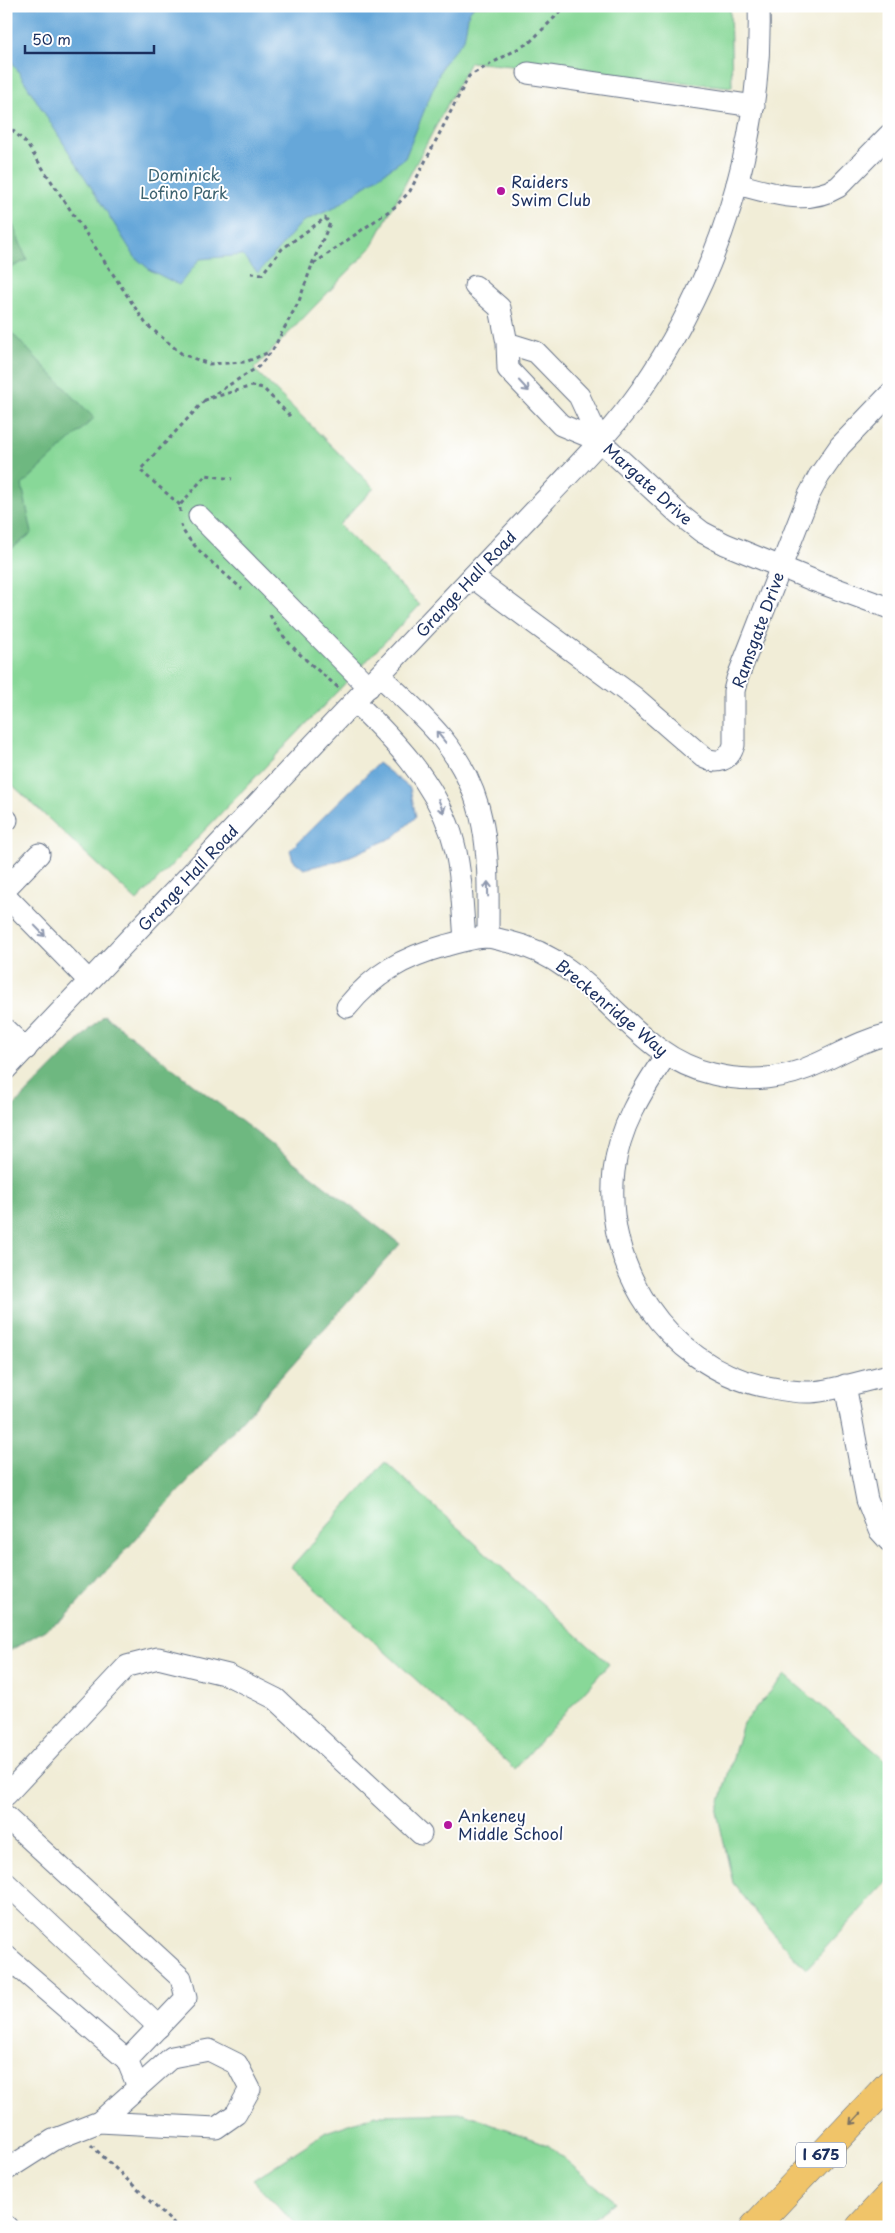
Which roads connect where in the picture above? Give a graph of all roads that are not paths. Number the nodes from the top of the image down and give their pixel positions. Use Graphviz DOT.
graph roads {
  1 [pos="759,6"];
  2 [pos="528,73"];
  3 [pos="754,106"];
  4 [pos="889,135"];
  5 [pos="737,184"];
  6 [pos="475,286"];
  7 [pos="507,343"];
  8 [pos="889,395"];
  9 [pos="600,441"];
  10 [pos="199,516"];
  11 [pos="781,566"];
  12 [pos="472,577"];
  13 [pos="889,608"];
  14 [pos="368,688"];
  15 [pos="39,854"];
  16 [pos="6,888"];
  17 [pos="6,896"];
  18 [pos="488,938"];
  19 [pos="465,940"];
  20 [pos="90,981"];
  21 [pos="347,1007"];
  22 [pos="6,1030"];
  23 [pos="889,1034"];
  24 [pos="26,1049"];
  25 [pos="666,1055"];
  26 [pos="6,1069"];
  27 [pos="889,1375"];
  28 [pos="845,1385"];
  29 [pos="889,1541"];
  30 [pos="6,1795"];
  31 [pos="6,1817"];
  32 [pos="420,1834"];
  33 [pos="6,1883"];
  34 [pos="6,1956"];
  35 [pos="159,2027"];
  36 [pos="127,2060"];
  37 [pos="889,2084"];
  38 [pos="138,2087"];
  39 [pos="98,2122"];
  40 [pos="6,2170"];
  41 [pos="889,2196"];
  42 [pos="754,2227"];
  43 [pos="860,2227"];
  1 -- 3 [label="street, Grange Hall Road"];
  2 -- 3 [label="street"];
  3 -- 5 [label="street, Grange Hall Road"];
  4 -- 5 [label="street"];
  5 -- 9 [label="street, Grange Hall Road"];
  6 -- 7 [label="street"];
  7 -- 9 [label="street"];
  7 -- 9 [label="street, one-way"];
  8 -- 11 [label="street, Ramsgate Drive"];
  9 -- 11 [label="street, Margate Drive"];
  9 -- 12 [label="street, Grange Hall Road"];
  10 -- 14 [label="street"];
  11 -- 12 [label="street, Ramsgate Drive"];
  11 -- 13 [label="street, Margate Drive"];
  12 -- 14 [label="street, Grange Hall Road"];
  18 -- 14 [label="street, one-way"];
  14 -- 19 [label="street, one-way"];
  14 -- 20 [label="street, Grange Hall Road"];
  15 -- 16 [label="street"];
  17 -- 20 [label="street, one-way"];
  18 -- 19 [label="street, Breckenridge Way"];
  18 -- 25 [label="street, Breckenridge Way"];
  19 -- 21 [label="street, Breckenridge Way"];
  20 -- 24 [label="street, Grange Hall Road"];
  22 -- 24 [label="street"];
  23 -- 25 [label="street, Breckenridge Way"];
  24 -- 26 [label="street, Grange Hall Road"];
  25 -- 28 [label="street"];
  27 -- 28 [label="street"];
  28 -- 29 [label="street"];
  30 -- 32 [label="street"];
  31 -- 35 [label="street"];
  33 -- 35 [label="street"];
  34 -- 36 [label="street"];
  35 -- 36 [label="street"];
  36 -- 38 [label="street"];
  37 -- 42 [label="highway, I 675, one-way"];
  38 -- 39 [label="street"];
  38 -- 39 [label="street"];
  39 -- 40 [label="street"];
  41 -- 43 [label="highway"];
}
